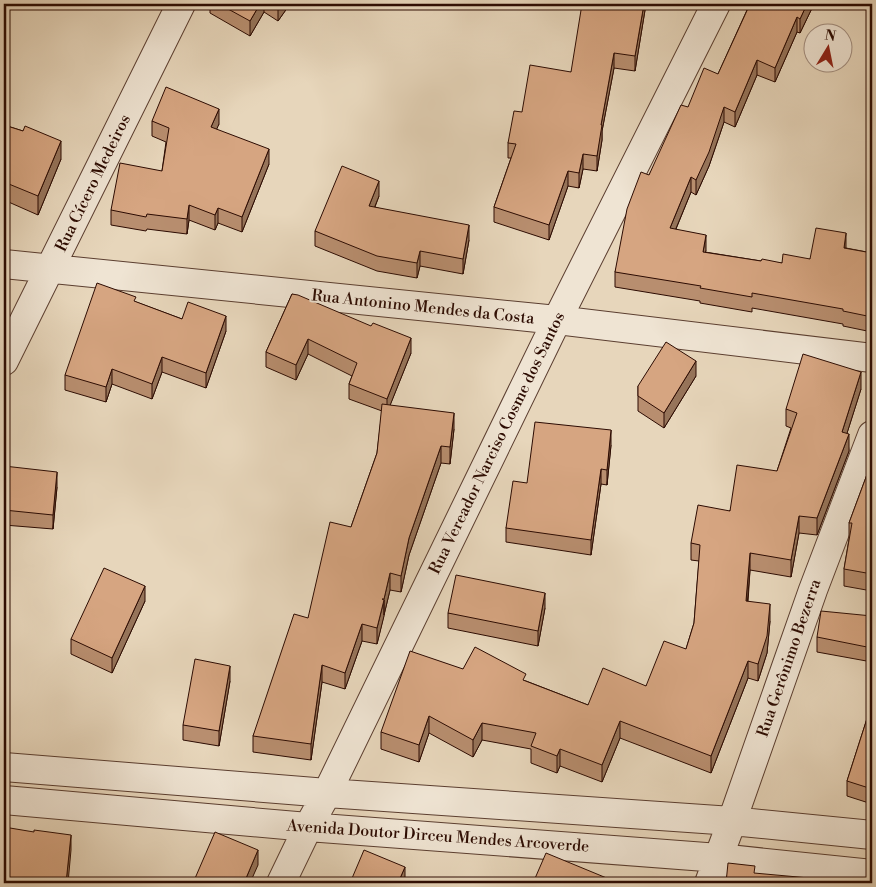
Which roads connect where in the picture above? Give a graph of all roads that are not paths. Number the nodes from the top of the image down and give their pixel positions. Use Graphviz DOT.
graph roads {
  1 [pos="181,4"];
  2 [pos="716,4"];
  3 [pos="4,264"];
  4 [pos="50,269"];
  5 [pos="557,320"];
  6 [pos="872,358"];
  7 [pos="4,361"];
  8 [pos="872,434"];
  9 [pos="4,767"];
  10 [pos="327,793"];
  11 [pos="4,800"];
  12 [pos="732,821"];
  13 [pos="308,827"];
  14 [pos="872,835"];
  15 [pos="719,858"];
  16 [pos="872,874"];
  17 [pos="281,883"];
  18 [pos="708,883"];
  1 -- 4 [label="street, Rua Cícero Medeiros"];
  2 -- 5 [label="street, Rua Vereador Narciso Cosme dos Santos"];
  3 -- 4 [label="street, Rua Antonino Mendes da Costa"];
  4 -- 5 [label="street, Rua Antonino Mendes da Costa"];
  4 -- 7 [label="street, Rua Cícero Medeiros"];
  5 -- 6 [label="street, Rua Antonino Mendes da Costa"];
  5 -- 10 [label="street, Rua Vereador Narciso Cosme dos Santos"];
  8 -- 12 [label="street, Rua Gerônimo Bezerra"];
  9 -- 10 [label="street"];
  10 -- 12 [label="street"];
  10 -- 13 [label="street, Rua Vereador Narciso Cosme dos Santos"];
  11 -- 13 [label="street, Avenida Doutor Dirceu Mendes Arcoverde"];
  12 -- 14 [label="street"];
  12 -- 15 [label="street, Rua Gerônimo Bezerra"];
  13 -- 15 [label="street, Avenida Doutor Dirceu Mendes Arcoverde"];
  13 -- 17 [label="street, Rua Vereador Narciso Cosme dos Santos"];
  15 -- 16 [label="street, Avenida Doutor Dirceu Mendes Arcoverde"];
  15 -- 18 [label="street, Rua Gerônimo Bezerra"];
}
